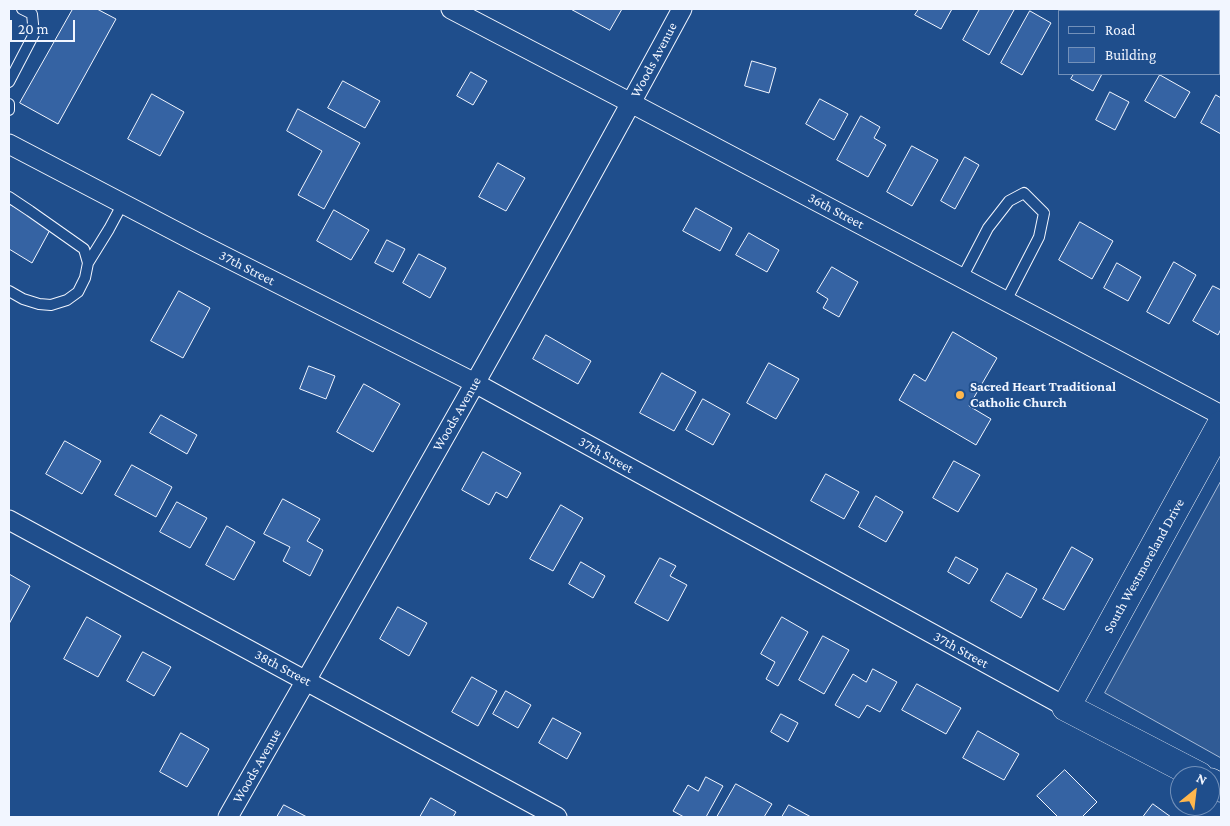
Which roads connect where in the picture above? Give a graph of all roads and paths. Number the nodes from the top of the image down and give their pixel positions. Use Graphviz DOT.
graph roads {
  1 [pos="22,9"];
  2 [pos="451,9"];
  3 [pos="682,9"];
  4 [pos="34,12"];
  5 [pos="9,82"];
  6 [pos="631,103"];
  7 [pos="9,104"];
  8 [pos="9,110"];
  9 [pos="9,144"];
  10 [pos="9,197"];
  11 [pos="122,203"];
  12 [pos="88,263"];
  13 [pos="962,278"];
  14 [pos="9,291"];
  15 [pos="1006,301"];
  16 [pos="475,383"];
  17 [pos="1221,415"];
  18 [pos="1221,425"];
  19 [pos="9,520"];
  20 [pos="306,681"];
  21 [pos="1066,707"];
  22 [pos="1180,766"];
  23 [pos="228,817"];
  24 [pos="557,817"];
  1 -- 4 [label="lane"];
  2 -- 6 [label="street, 36th Street"];
  3 -- 6 [label="street, Woods Avenue"];
  4 -- 5 [label="lane"];
  6 -- 13 [label="street, 36th Street"];
  6 -- 16 [label="street, Woods Avenue"];
  7 -- 8 [label="lane"];
  9 -- 11 [label="street, 37th Street"];
  10 -- 12 [label="lane"];
  11 -- 12 [label="lane"];
  11 -- 16 [label="street, 37th Street"];
  12 -- 14 [label="lane"];
  13 -- 15 [label="street, 36th Street"];
  13 -- 15 [label="lane"];
  15 -- 17 [label="street, 36th Street"];
  16 -- 20 [label="street, Woods Avenue"];
  16 -- 21 [label="street, 37th Street"];
  18 -- 21 [label="street, South Westmoreland Drive"];
  19 -- 20 [label="street, 38th Street"];
  20 -- 23 [label="street, Woods Avenue"];
  20 -- 24 [label="street, 38th Street"];
  21 -- 22 [label="street, 37th Street"];
}
